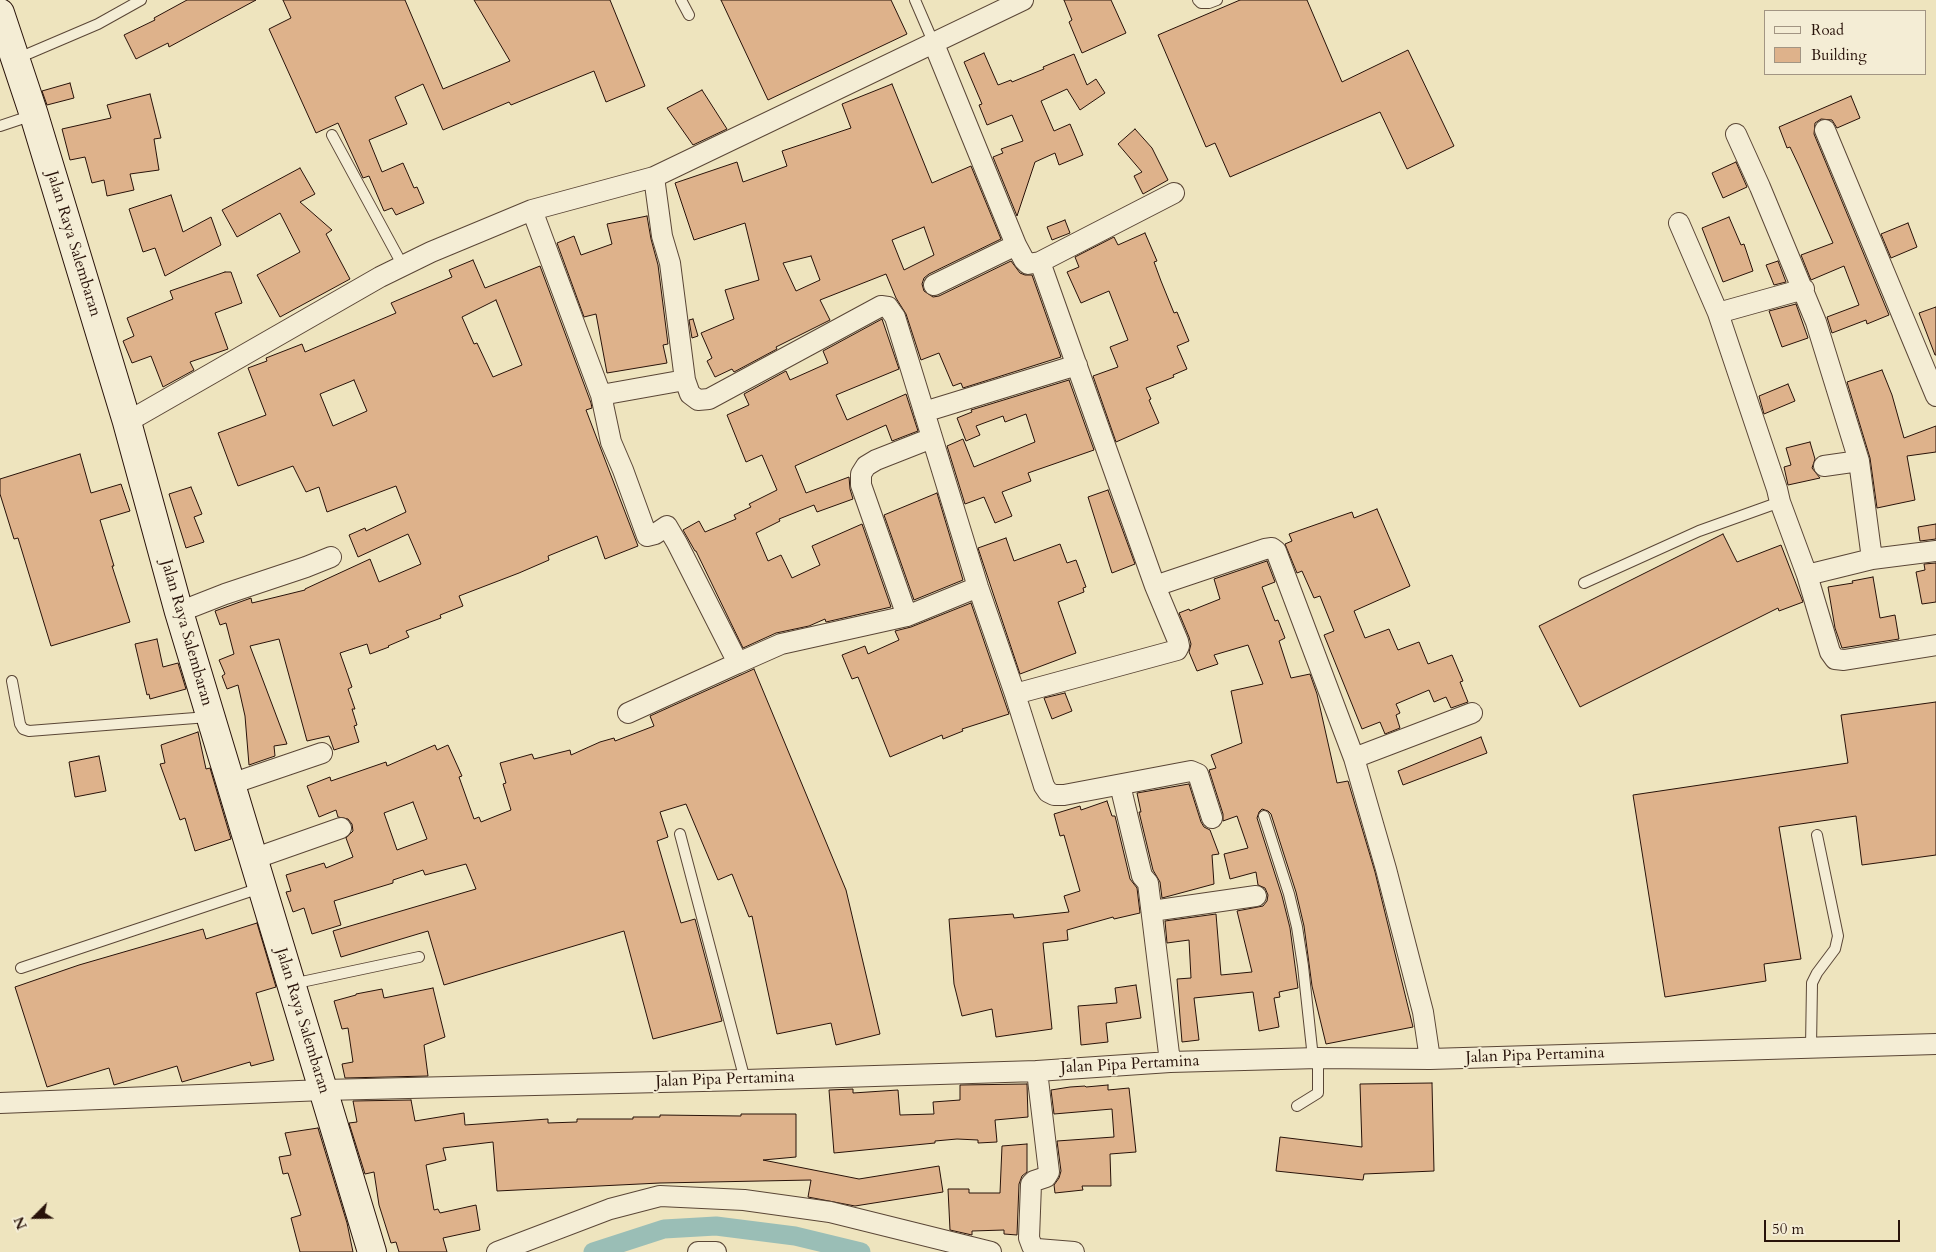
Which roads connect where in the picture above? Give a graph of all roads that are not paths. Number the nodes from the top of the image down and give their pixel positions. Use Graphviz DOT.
graph roads {
  1 [pos="141,0"];
  2 [pos="681,0"];
  3 [pos="915,0"];
  4 [pos="1023,0"];
  5 [pos="1198,0"];
  6 [pos="1217,0"];
  7 [pos="0,14"];
  8 [pos="689,15"];
  9 [pos="934,44"];
  10 [pos="15,60"];
  11 [pos="34,115"];
  12 [pos="0,126"];
  13 [pos="1825,130"];
  14 [pos="1736,134"];
  15 [pos="332,135"];
  16 [pos="654,177"];
  17 [pos="1174,192"];
  18 [pos="532,210"];
  19 [pos="1679,223"];
  20 [pos="1016,245"];
  21 [pos="1040,262"];
  22 [pos="403,266"];
  23 [pos="934,285"];
  24 [pos="1804,289"];
  25 [pos="1718,312"];
  26 [pos="1077,365"];
  27 [pos="685,380"];
  28 [pos="601,395"];
  29 [pos="1936,396"];
  30 [pos="924,412"];
  31 [pos="127,422"];
  32 [pos="932,438"];
  33 [pos="1859,461"];
  34 [pos="1824,466"];
  35 [pos="1780,502"];
  36 [pos="1936,551"];
  37 [pos="332,557"];
  38 [pos="1872,559"];
  39 [pos="1807,575"];
  40 [pos="1584,583"];
  41 [pos="1155,586"];
  42 [pos="978,587"];
  43 [pos="179,612"];
  44 [pos="907,616"];
  45 [pos="1936,645"];
  46 [pos="738,662"];
  47 [pos="12,681"];
  48 [pos="1015,694"];
  49 [pos="628,713"];
  50 [pos="1472,713"];
  51 [pos="210,717"];
  52 [pos="322,753"];
  53 [pos="1354,758"];
  54 [pos="231,784"];
  55 [pos="1120,785"];
  56 [pos="1264,816"];
  57 [pos="1212,818"];
  58 [pos="341,828"];
  59 [pos="680,834"];
  60 [pos="1817,835"];
  61 [pos="253,860"];
  62 [pos="261,887"];
  63 [pos="1256,896"];
  64 [pos="1152,911"];
  65 [pos="419,957"];
  66 [pos="21,968"];
  67 [pos="291,984"];
  68 [pos="1936,1044"];
  69 [pos="1811,1048"];
  70 [pos="1315,1058"];
  71 [pos="1430,1059"];
  72 [pos="1170,1062"];
  73 [pos="1037,1071"];
  74 [pos="746,1080"];
  75 [pos="324,1090"];
  76 [pos="0,1103"];
  77 [pos="1297,1106"];
  78 [pos="372,1252"];
  79 [pos="497,1252"];
  80 [pos="698,1252"];
  81 [pos="716,1252"];
  82 [pos="991,1252"];
  83 [pos="1074,1252"];
  1 -- 10 [label="lane"];
  2 -- 8 [label="lane"];
  3 -- 9 [label="lane"];
  4 -- 9 [label="street"];
  5 -- 6 [label="lane"];
  7 -- 10 [label="main road, Jalan Raya Salembaran"];
  9 -- 16 [label="street"];
  9 -- 20 [label="street"];
  10 -- 11 [label="main road, Jalan Raya Salembaran"];
  11 -- 12 [label="lane"];
  11 -- 31 [label="main road, Jalan Raya Salembaran"];
  13 -- 29 [label="street"];
  14 -- 24 [label="street"];
  15 -- 22 [label="lane"];
  16 -- 18 [label="street"];
  16 -- 27 [label="street"];
  17 -- 21 [label="street"];
  18 -- 22 [label="street"];
  18 -- 28 [label="street"];
  19 -- 25 [label="street"];
  20 -- 21 [label="street"];
  20 -- 23 [label="street"];
  21 -- 26 [label="street"];
  22 -- 31 [label="street"];
  24 -- 25 [label="street"];
  24 -- 33 [label="street"];
  25 -- 35 [label="street"];
  26 -- 30 [label="street"];
  26 -- 41 [label="street"];
  27 -- 28 [label="street"];
  27 -- 30 [label="street"];
  28 -- 46 [label="street"];
  30 -- 32 [label="street"];
  31 -- 43 [label="main road, Jalan Raya Salembaran"];
  32 -- 42 [label="street"];
  32 -- 44 [label="street"];
  33 -- 34 [label="street"];
  33 -- 38 [label="street"];
  35 -- 39 [label="street"];
  35 -- 40 [label="lane"];
  36 -- 38 [label="street"];
  37 -- 43 [label="street"];
  38 -- 39 [label="street"];
  39 -- 45 [label="street"];
  41 -- 48 [label="street"];
  41 -- 53 [label="street"];
  42 -- 44 [label="street"];
  42 -- 48 [label="street"];
  43 -- 51 [label="main road, Jalan Raya Salembaran"];
  44 -- 46 [label="street"];
  46 -- 49 [label="street"];
  47 -- 51 [label="lane"];
  48 -- 55 [label="street"];
  50 -- 53 [label="street"];
  51 -- 54 [label="main road, Jalan Raya Salembaran"];
  52 -- 54 [label="street"];
  53 -- 71 [label="street"];
  54 -- 61 [label="main road, Jalan Raya Salembaran"];
  55 -- 57 [label="street"];
  55 -- 64 [label="street"];
  56 -- 70 [label="lane"];
  58 -- 61 [label="street"];
  59 -- 74 [label="lane"];
  60 -- 69 [label="lane"];
  61 -- 62 [label="main road, Jalan Raya Salembaran"];
  62 -- 66 [label="lane"];
  62 -- 67 [label="main road, Jalan Raya Salembaran"];
  63 -- 64 [label="street"];
  64 -- 72 [label="street"];
  65 -- 67 [label="lane"];
  67 -- 75 [label="main road, Jalan Raya Salembaran"];
  68 -- 69 [label="street, Jalan Pipa Pertamina"];
  69 -- 71 [label="street, Jalan Pipa Pertamina"];
  70 -- 71 [label="street, Jalan Pipa Pertamina"];
  70 -- 72 [label="street, Jalan Pipa Pertamina"];
  70 -- 77 [label="lane"];
  72 -- 73 [label="street, Jalan Pipa Pertamina"];
  73 -- 74 [label="street, Jalan Pipa Pertamina"];
  73 -- 83 [label="street"];
  74 -- 75 [label="street, Jalan Pipa Pertamina"];
  75 -- 76 [label="street, Jalan Pipa Pertamina"];
  75 -- 78 [label="main road, Jalan Raya Salembaran"];
  79 -- 82 [label="street"];
  80 -- 81 [label="street"];
}
